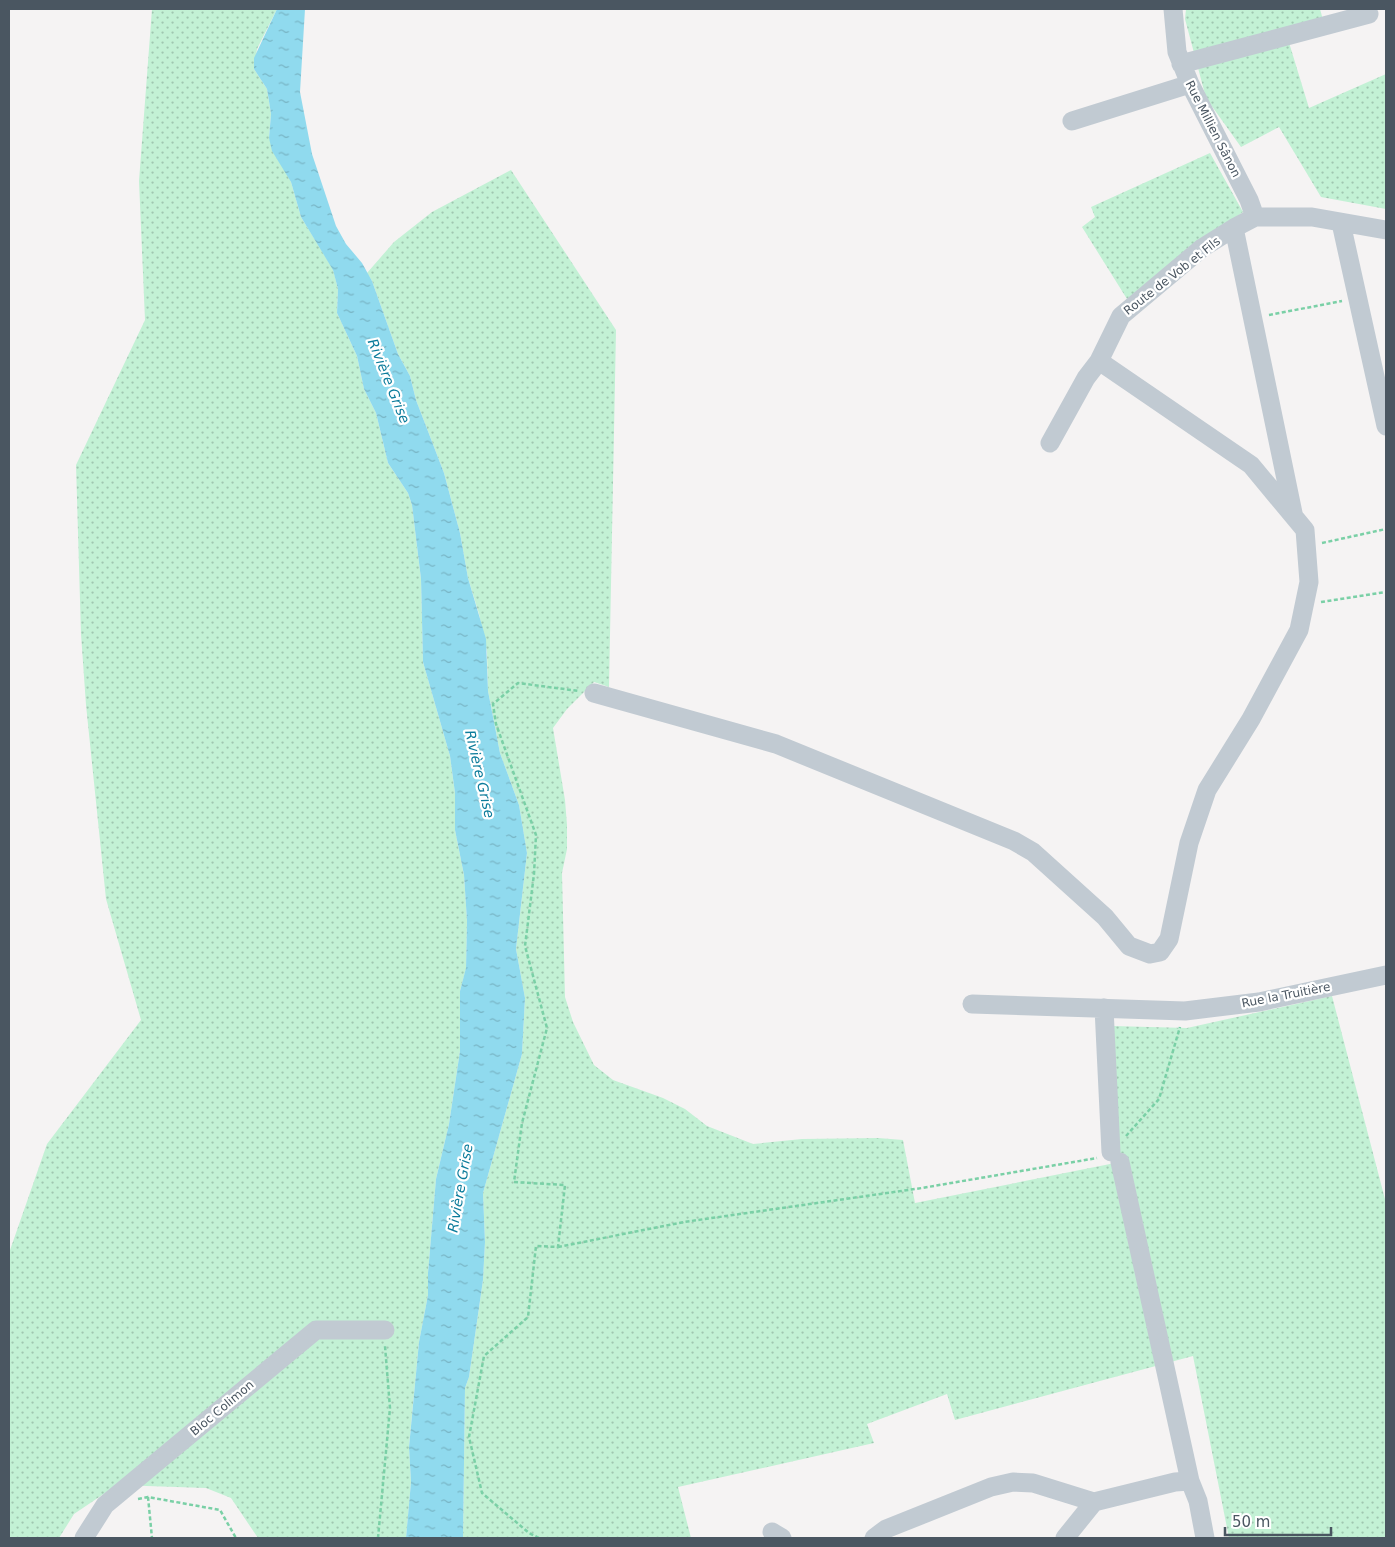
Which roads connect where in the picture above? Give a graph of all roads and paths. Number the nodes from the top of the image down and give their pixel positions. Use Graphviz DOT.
graph roads {
  1 [pos="1173,9"];
  2 [pos="1369,14"];
  3 [pos="1182,64"];
  4 [pos="1190,84"];
  5 [pos="1072,122"];
  6 [pos="1255,217"];
  7 [pos="1341,223"];
  8 [pos="1234,228"];
  9 [pos="1386,230"];
  10 [pos="1358,298"];
  11 [pos="1252,318"];
  12 [pos="1099,361"];
  13 [pos="1386,426"];
  14 [pos="1050,443"];
  15 [pos="1293,516"];
  16 [pos="1386,529"];
  17 [pos="1306,546"];
  18 [pos="1386,592"];
  19 [pos="1304,604"];
  20 [pos="594,693"];
  21 [pos="1386,975"];
  22 [pos="972,1004"];
  23 [pos="1104,1008"];
  24 [pos="1184,1011"];
  25 [pos="1116,1157"];
  26 [pos="558,1247"];
  27 [pos="384,1330"];
  28 [pos="385,1362"];
  29 [pos="1190,1481"];
  30 [pos="148,1497"];
  31 [pos="131,1500"];
  32 [pos="1094,1502"];
  33 [pos="84,1538"];
  34 [pos="152,1538"];
  35 [pos="236,1538"];
  36 [pos="378,1538"];
  37 [pos="539,1538"];
  38 [pos="874,1538"];
  39 [pos="1065,1538"];
  40 [pos="1205,1538"];
  1 -- 3 [label="street, Rue Millien Sânon"];
  2 -- 3 [label="street"];
  3 -- 4 [label="street, Rue Millien Sânon"];
  4 -- 5 [label="street"];
  4 -- 6 [label="street, Rue Millien Sânon"];
  6 -- 7 [label="street, Route de Vob et Fils"];
  6 -- 8 [label="street, Route de Vob et Fils"];
  7 -- 9 [label="street, Route de Vob et Fils"];
  7 -- 10 [label="street"];
  8 -- 11 [label="street"];
  8 -- 12 [label="street, Route de Vob et Fils"];
  10 -- 11 [label="path"];
  10 -- 13 [label="street"];
  11 -- 15 [label="street"];
  12 -- 14 [label="street, Route de Vob et Fils"];
  12 -- 15 [label="street"];
  15 -- 17 [label="street"];
  16 -- 17 [label="path"];
  17 -- 19 [label="street"];
  18 -- 19 [label="path"];
  19 -- 20 [label="street"];
  20 -- 26 [label="path"];
  21 -- 24 [label="street, Rue la Truitière"];
  22 -- 23 [label="street, Rue la Truitière"];
  23 -- 24 [label="street, Rue la Truitière"];
  23 -- 25 [label="street"];
  24 -- 25 [label="path"];
  25 -- 26 [label="path"];
  25 -- 29 [label="street"];
  26 -- 37 [label="path"];
  27 -- 33 [label="street, Bloc Colimon"];
  28 -- 36 [label="path"];
  29 -- 32 [label="street"];
  29 -- 40 [label="street"];
  30 -- 31 [label="path"];
  30 -- 34 [label="path"];
  30 -- 35 [label="path"];
  32 -- 38 [label="street"];
  32 -- 39 [label="street"];
}
